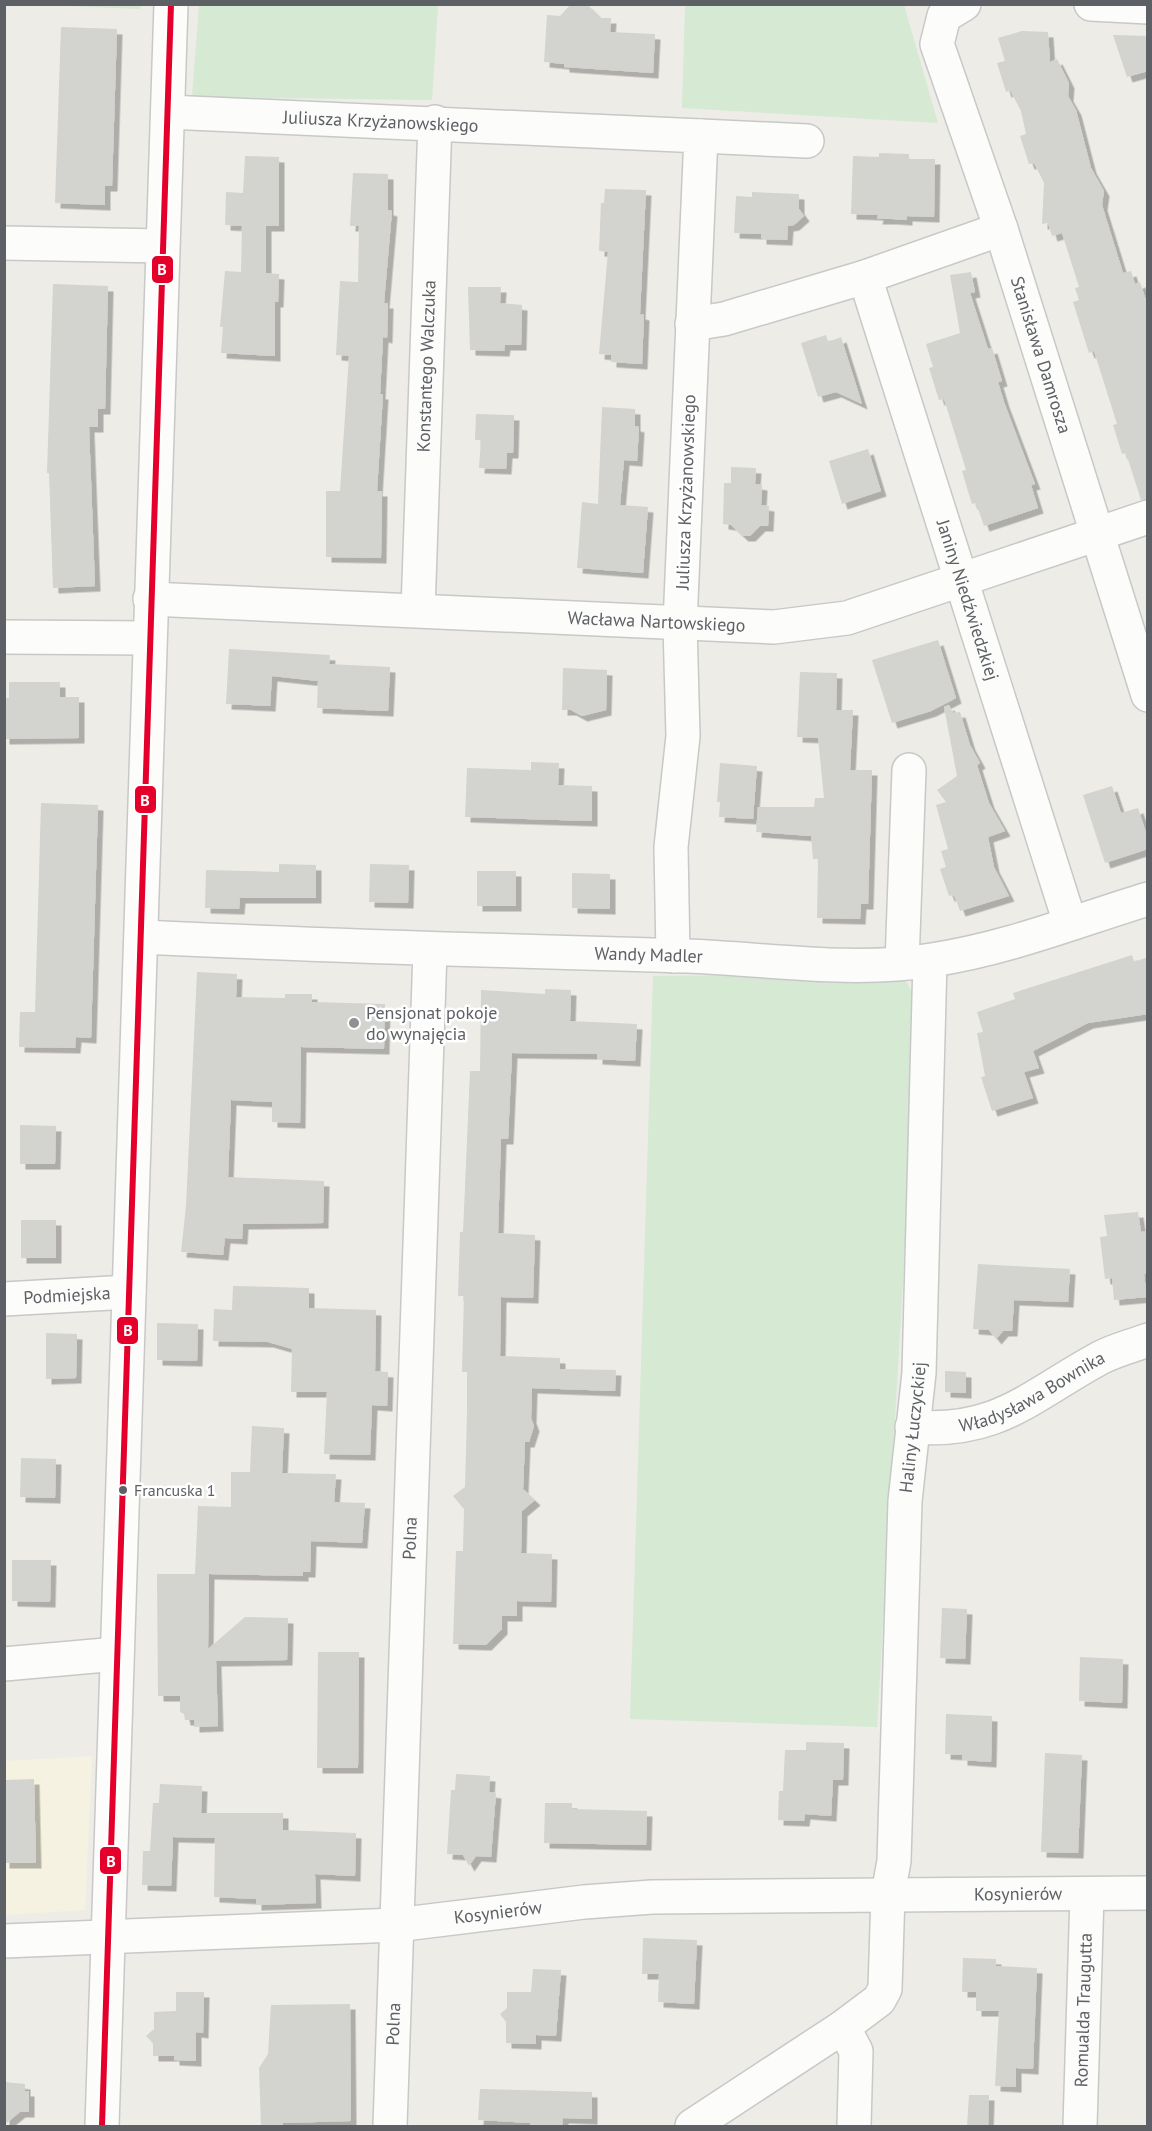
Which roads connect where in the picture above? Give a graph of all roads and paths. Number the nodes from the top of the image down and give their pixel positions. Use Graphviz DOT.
graph roads {
  1 [pos="171,4"];
  2 [pos="1091,4"];
  3 [pos="1148,8"];
  4 [pos="954,10"];
  5 [pos="168,112"];
  6 [pos="435,122"];
  7 [pos="701,136"];
  8 [pos="807,141"];
  9 [pos="1001,229"];
  10 [pos="4,243"];
  11 [pos="162,246"];
  12 [pos="865,277"];
  13 [pos="692,324"];
  14 [pos="1148,517"];
  15 [pos="1096,534"];
  16 [pos="961,581"];
  17 [pos="150,599"];
  18 [pos="418,610"];
  19 [pos="680,624"];
  20 [pos="4,637"];
  21 [pos="149,638"];
  22 [pos="1148,695"];
  23 [pos="909,770"];
  24 [pos="1148,899"];
  25 [pos="1070,923"];
  26 [pos="142,937"];
  27 [pos="430,951"];
  28 [pos="673,956"];
  29 [pos="916,962"];
  30 [pos="129,1292"];
  31 [pos="4,1299"];
  32 [pos="1148,1340"];
  33 [pos="912,1427"];
  34 [pos="117,1654"];
  35 [pos="4,1664"];
  36 [pos="1148,1893"];
  37 [pos="888,1894"];
  38 [pos="1087,1895"];
  39 [pos="396,1925"];
  40 [pos="108,1936"];
  41 [pos="4,1941"];
  42 [pos="843,2027"];
  43 [pos="102,2127"];
  44 [pos="390,2127"];
  45 [pos="692,2127"];
  46 [pos="854,2127"];
  47 [pos="1080,2127"];
  1 -- 5 [label="street"];
  2 -- 3 [label="street"];
  4 -- 9 [label="street, Stanisława Damrosza"];
  5 -- 6 [label="street, Juliusza Krzyżanowskiego"];
  5 -- 11 [label="street"];
  6 -- 7 [label="street, Juliusza Krzyżanowskiego"];
  6 -- 18 [label="street, Konstantego Walczuka"];
  7 -- 8 [label="street, Juliusza Krzyżanowskiego"];
  7 -- 13 [label="street, Juliusza Krzyżanowskiego"];
  9 -- 12 [label="street"];
  9 -- 15 [label="street, Stanisława Damrosza"];
  10 -- 11 [label="street"];
  11 -- 17 [label="street"];
  12 -- 13 [label="street"];
  12 -- 16 [label="street, Janiny Niedźwiedzkiej"];
  13 -- 19 [label="street, Juliusza Krzyżanowskiego"];
  14 -- 15 [label="street, Wacława Nartowskiego"];
  15 -- 16 [label="street, Wacława Nartowskiego"];
  15 -- 22 [label="street, Stanisława Damrosza"];
  16 -- 19 [label="street, Wacława Nartowskiego"];
  16 -- 25 [label="street, Janiny Niedźwiedzkiej"];
  17 -- 18 [label="street, Wacława Nartowskiego"];
  17 -- 21 [label="street"];
  18 -- 19 [label="street, Wacława Nartowskiego"];
  19 -- 28 [label="street, Juliusza Krzyżanowskiego"];
  20 -- 21 [label="street"];
  21 -- 26 [label="street"];
  23 -- 29 [label="street, Haliny Łuczyckiej"];
  24 -- 25 [label="street, Wandy Madler"];
  25 -- 29 [label="street, Wandy Madler"];
  26 -- 27 [label="street, Wandy Madler"];
  26 -- 30 [label="street"];
  27 -- 28 [label="street, Wandy Madler"];
  27 -- 39 [label="street, Polna"];
  28 -- 29 [label="street, Wandy Madler"];
  29 -- 33 [label="street, Haliny Łuczyckiej"];
  30 -- 31 [label="street, Podmiejska"];
  30 -- 34 [label="street"];
  32 -- 33 [label="street, Władysława Bownika"];
  33 -- 37 [label="street, Haliny Łuczyckiej"];
  34 -- 35 [label="street"];
  34 -- 40 [label="street"];
  36 -- 38 [label="street, Kosynierów"];
  37 -- 38 [label="street, Kosynierów"];
  37 -- 39 [label="street, Kosynierów"];
  37 -- 42 [label="street"];
  38 -- 47 [label="street, Romualda Traugutta"];
  39 -- 40 [label="street, Kosynierów"];
  39 -- 44 [label="street, Polna"];
  40 -- 41 [label="street, Kosynierów"];
  40 -- 43 [label="street"];
  42 -- 45 [label="street"];
  42 -- 46 [label="street"];
}
